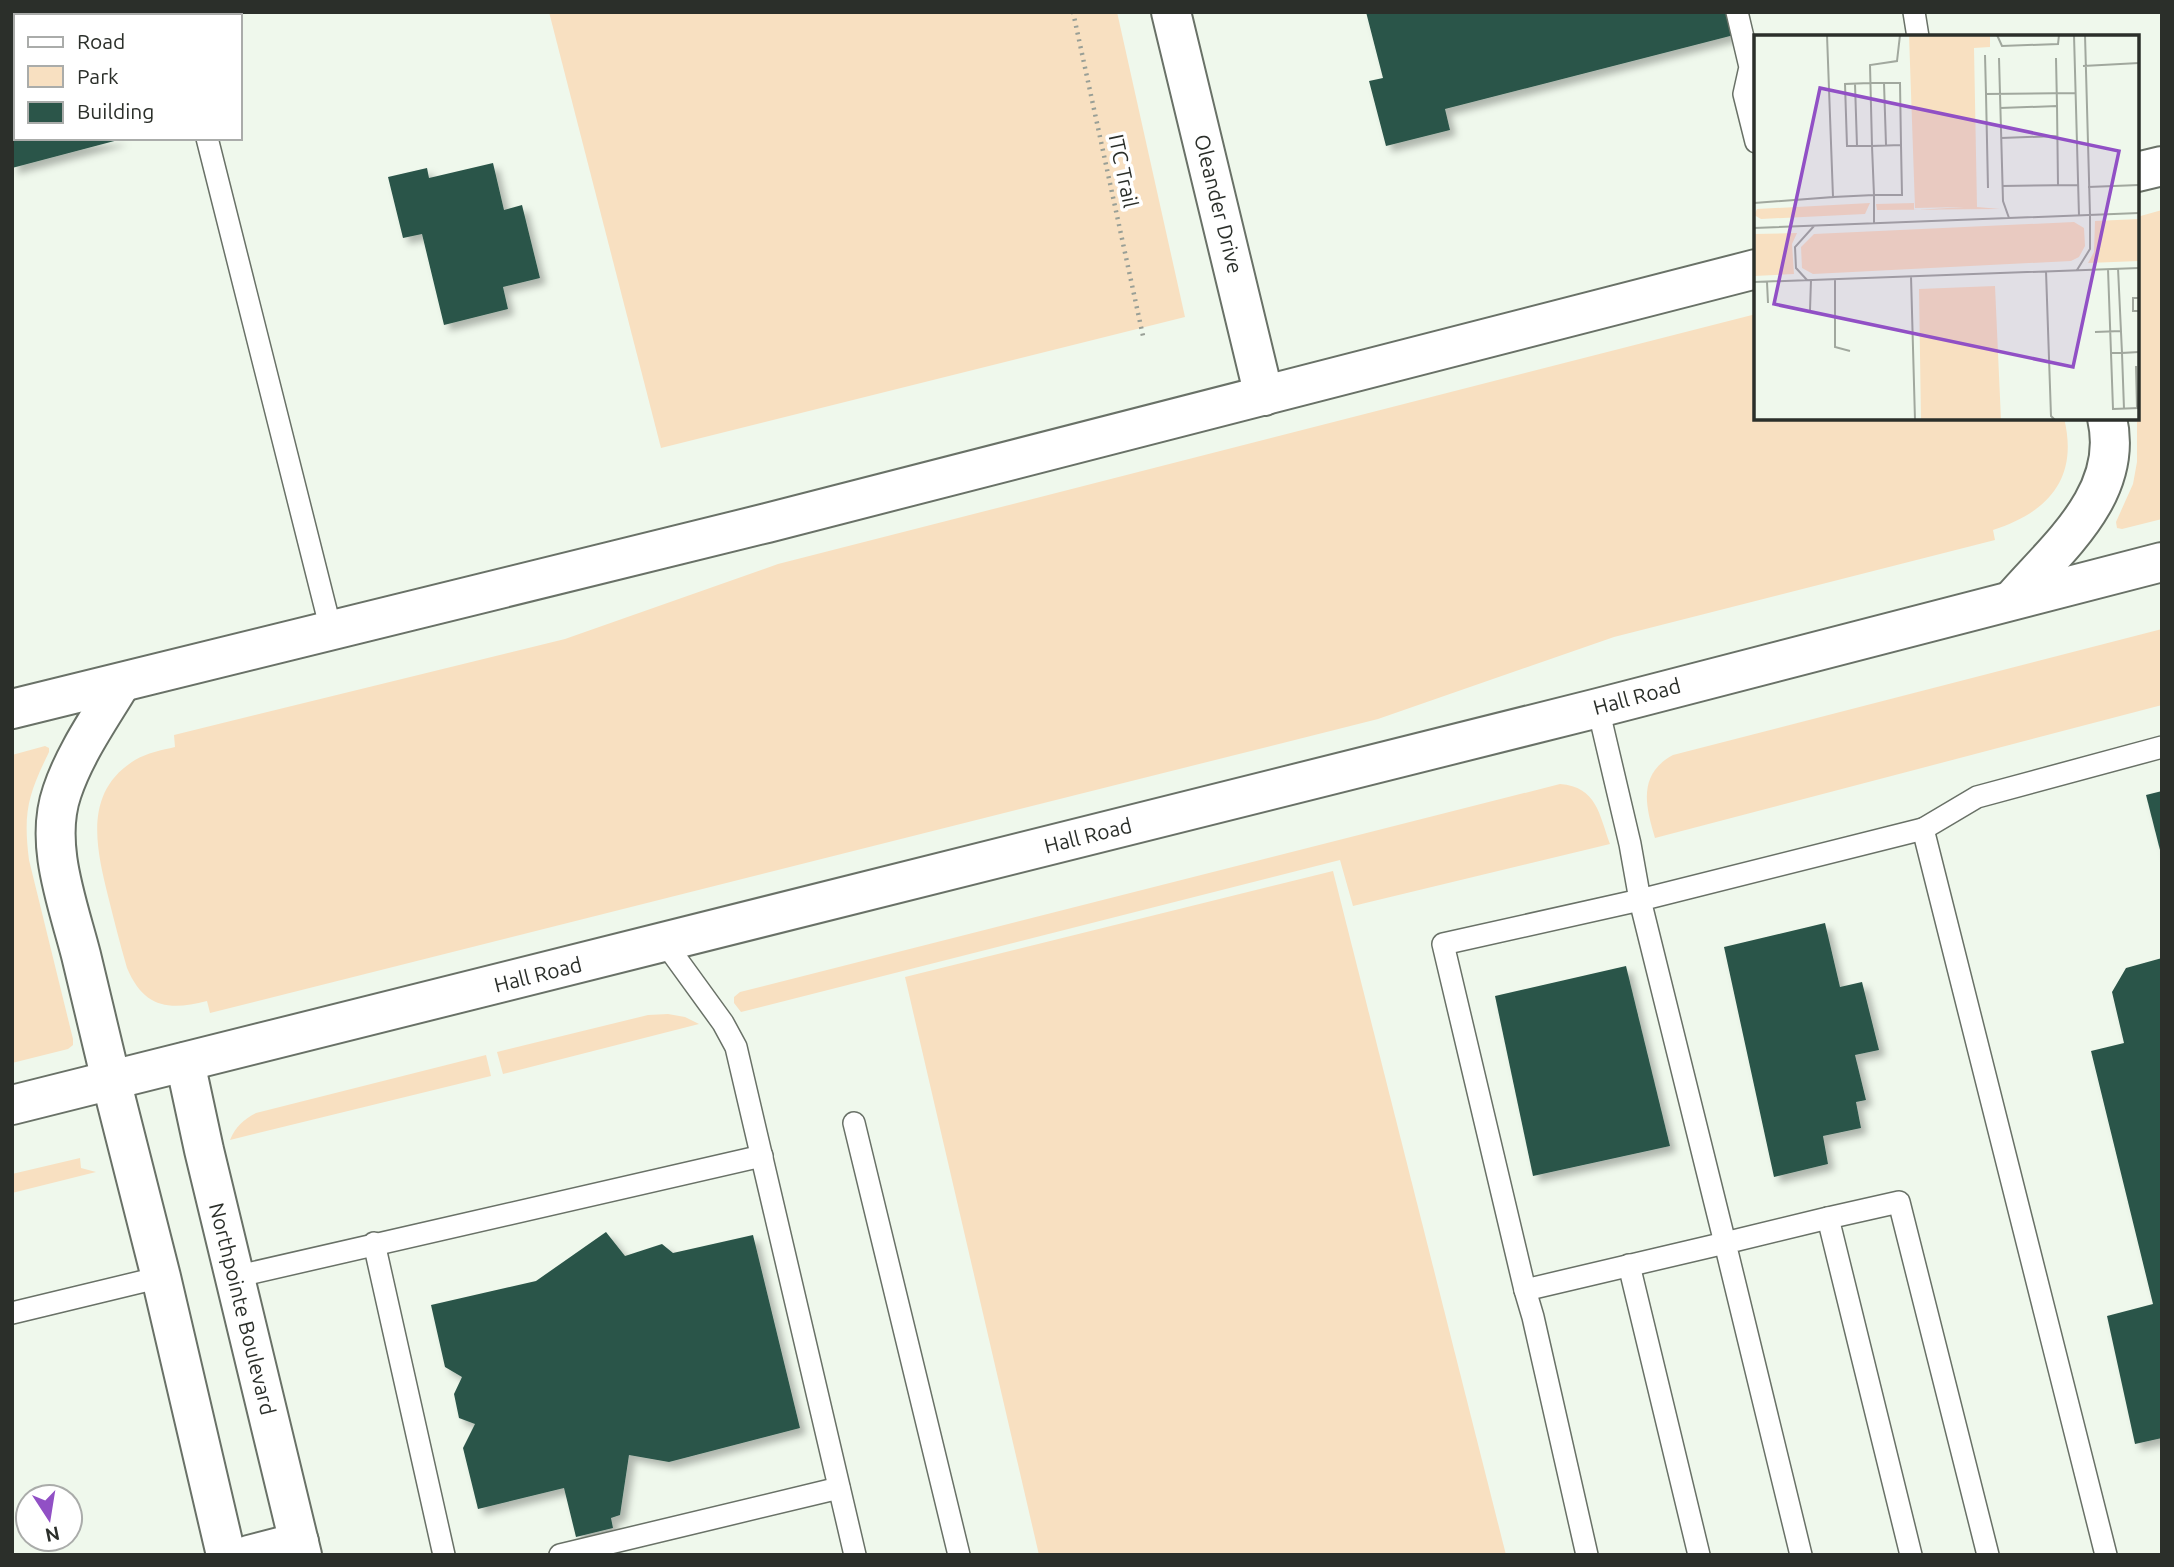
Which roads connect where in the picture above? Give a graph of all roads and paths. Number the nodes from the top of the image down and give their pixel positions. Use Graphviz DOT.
graph roads {
  1 [pos="1073,12"];
  2 [pos="1171,12"];
  3 [pos="1737,12"];
  4 [pos="1914,12"];
  5 [pos="1918,35"];
  6 [pos="1754,134"];
  7 [pos="208,140"];
  8 [pos="2162,166"];
  9 [pos="2139,172"];
  10 [pos="1754,270"];
  11 [pos="1143,336"];
  12 [pos="1264,396"];
  13 [pos="2107,420"];
  14 [pos="2162,562"];
  15 [pos="2012,599"];
  16 [pos="331,631"];
  17 [pos="121,683"];
  18 [pos="1598,708"];
  19 [pos="12,709"];
  20 [pos="2162,747"];
  21 [pos="1923,829"];
  22 [pos="1640,900"];
  23 [pos="665,943"];
  24 [pos="186,1062"];
  25 [pos="111,1080"];
  26 [pos="12,1105"];
  27 [pos="854,1123"];
  28 [pos="762,1156"];
  29 [pos="1828,1218"];
  30 [pos="374,1243"];
  31 [pos="1725,1243"];
  32 [pos="1629,1265"];
  33 [pos="234,1276"];
  34 [pos="161,1277"];
  35 [pos="1525,1290"];
  36 [pos="12,1313"];
  37 [pos="839,1488"];
  38 [pos="301,1548"];
  39 [pos="226,1555"];
  40 [pos="248,1555"];
  41 [pos="444,1555"];
  42 [pos="560,1555"];
  43 [pos="855,1555"];
  44 [pos="959,1555"];
  45 [pos="1587,1555"];
  46 [pos="1699,1555"];
  47 [pos="1801,1555"];
  48 [pos="1911,1555"];
  49 [pos="1988,1555"];
  50 [pos="2106,1555"];
  1 -- 11 [label="path, ITC Trail"];
  2 -- 12 [label="main road, Oleander Drive"];
  3 -- 6 [label="lane"];
  4 -- 5 [label="lane"];
  7 -- 16 [label="lane"];
  8 -- 9 [label="main road"];
  10 -- 12 [label="main road"];
  12 -- 16 [label="main road"];
  13 -- 15 [label="main road"];
  14 -- 15 [label="main road, Hall Road"];
  15 -- 18 [label="main road, Hall Road"];
  16 -- 17 [label="main road"];
  17 -- 19 [label="main road"];
  17 -- 25 [label="main road"];
  18 -- 22 [label="lane"];
  18 -- 23 [label="main road, Hall Road"];
  20 -- 21 [label="lane"];
  21 -- 22 [label="lane"];
  21 -- 50 [label="lane"];
  22 -- 31 [label="lane"];
  22 -- 35 [label="lane"];
  23 -- 24 [label="main road, Hall Road"];
  23 -- 28 [label="lane"];
  24 -- 25 [label="main road, Hall Road"];
  24 -- 33 [label="main road, Northpointe Boulevard"];
  25 -- 26 [label="main road, Hall Road"];
  25 -- 34 [label="main road"];
  27 -- 44 [label="lane"];
  28 -- 30 [label="lane"];
  28 -- 37 [label="lane"];
  29 -- 31 [label="lane"];
  29 -- 48 [label="lane"];
  29 -- 49 [label="lane"];
  30 -- 33 [label="lane"];
  30 -- 41 [label="lane"];
  31 -- 32 [label="lane"];
  31 -- 47 [label="lane"];
  32 -- 35 [label="lane"];
  32 -- 46 [label="lane"];
  33 -- 38 [label="main road, Northpointe Boulevard"];
  34 -- 36 [label="lane"];
  34 -- 39 [label="main road"];
  35 -- 45 [label="lane"];
  37 -- 42 [label="lane"];
  37 -- 43 [label="lane"];
  38 -- 40 [label="main road"];
}
